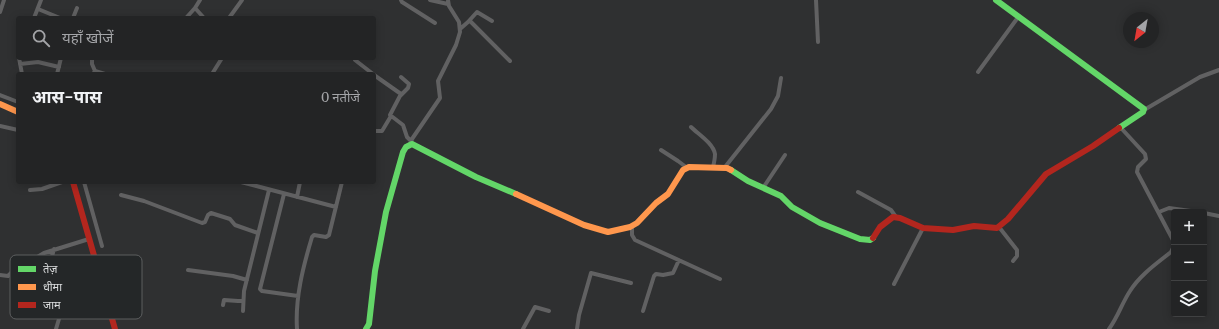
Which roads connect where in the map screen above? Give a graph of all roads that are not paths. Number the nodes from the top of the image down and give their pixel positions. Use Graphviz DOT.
graph roads {
  1 [pos="4,0"];
  2 [pos="42,0"];
  3 [pos="200,0"];
  4 [pos="242,0"];
  5 [pos="401,0"];
  6 [pos="430,0"];
  7 [pos="816,0"];
  8 [pos="996,0"];
  9 [pos="448,2"];
  10 [pos="76,8"];
  11 [pos="195,8"];
  12 [pos="38,9"];
  13 [pos="0,12"];
  14 [pos="35,16"];
  15 [pos="55,16"];
  16 [pos="74,16"];
  17 [pos="188,16"];
  18 [pos="202,16"];
  19 [pos="230,16"];
  20 [pos="1019,16"];
  21 [pos="470,21"];
  22 [pos="492,21"];
  23 [pos="435,23"];
  24 [pos="460,29"];
  25 [pos="818,42"];
  26 [pos="19,60"];
  27 [pos="61,60"];
  28 [pos="92,60"];
  29 [pos="221,60"];
  30 [pos="355,60"];
  31 [pos="510,61"];
  32 [pos="20,64"];
  33 [pos="59,67"];
  34 [pos="1219,70"];
  35 [pos="22,72"];
  36 [pos="58,72"];
  37 [pos="94,72"];
  38 [pos="213,72"];
  39 [pos="370,72"];
  40 [pos="978,72"];
  41 [pos="376,76"];
  42 [pos="401,77"];
  43 [pos="781,78"];
  44 [pos="0,95"];
  45 [pos="401,95"];
  46 [pos="16,101"];
  47 [pos="0,104"];
  48 [pos="1144,110"];
  49 [pos="16,111"];
  50 [pos="390,116"];
  51 [pos="0,126"];
  52 [pos="690,127"];
  53 [pos="1121,128"];
  54 [pos="16,130"];
  55 [pos="376,130"];
  56 [pos="410,143"];
  57 [pos="661,150"];
  58 [pos="785,155"];
  59 [pos="686,167"];
  60 [pos="712,167"];
  61 [pos="725,167"];
  62 [pos="56,184"];
  63 [pos="74,184"];
  64 [pos="85,184"];
  65 [pos="248,184"];
  66 [pos="259,184"];
  67 [pos="300,184"];
  68 [pos="342,184"];
  69 [pos="258,187"];
  70 [pos="763,188"];
  71 [pos="30,190"];
  72 [pos="269,190"];
  73 [pos="858,192"];
  74 [pos="284,194"];
  75 [pos="120,195"];
  76 [pos="297,197"];
  77 [pos="336,207"];
  78 [pos="1176,209"];
  79 [pos="1159,212"];
  80 [pos="1207,214"];
  81 [pos="1219,216"];
  82 [pos="896,217"];
  83 [pos="632,226"];
  84 [pos="999,227"];
  85 [pos="924,228"];
  86 [pos="258,233"];
  87 [pos="1171,236"];
  88 [pos="89,239"];
  89 [pos="102,246"];
  90 [pos="54,250"];
  91 [pos="1171,252"];
  92 [pos="42,255"];
  93 [pos="52,255"];
  94 [pos="94,255"];
  95 [pos="679,260"];
  96 [pos="1013,261"];
  97 [pos="188,270"];
  98 [pos="10,274"];
  99 [pos="0,275"];
  100 [pos="720,279"];
  101 [pos="247,280"];
  102 [pos="631,283"];
  103 [pos="894,284"];
  104 [pos="298,296"];
  105 [pos="243,301"];
  106 [pos="223,305"];
  107 [pos="243,311"];
  108 [pos="549,311"];
  109 [pos="642,311"];
  110 [pos="59,319"];
  111 [pos="112,319"];
  112 [pos="56,329"];
  113 [pos="115,329"];
  114 [pos="297,329"];
  115 [pos="368,329"];
  116 [pos="524,329"];
  117 [pos="577,329"];
  118 [pos="1109,329"];
  1 -- 13 [label="street"];
  2 -- 12 [label="street"];
  3 -- 11 [label="street"];
  4 -- 19 [label="street"];
  5 -- 23 [label="street"];
  6 -- 9 [label="street"];
  7 -- 25 [label="street"];
  8 -- 20 [label="street"];
  9 -- 24 [label="street"];
  10 -- 16 [label="street"];
  11 -- 17 [label="street"];
  11 -- 18 [label="street"];
  12 -- 14 [label="street"];
  12 -- 15 [label="street"];
  20 -- 40 [label="street"];
  20 -- 48 [label="street"];
  21 -- 22 [label="street"];
  21 -- 24 [label="street"];
  21 -- 31 [label="street"];
  24 -- 56 [label="street"];
  26 -- 32 [label="street"];
  27 -- 33 [label="street"];
  28 -- 37 [label="street"];
  29 -- 38 [label="street"];
  30 -- 39 [label="street"];
  32 -- 33 [label="street"];
  32 -- 35 [label="street"];
  33 -- 36 [label="street"];
  34 -- 48 [label="street"];
  41 -- 45 [label="street"];
  42 -- 45 [label="street"];
  43 -- 61 [label="street"];
  44 -- 46 [label="street"];
  45 -- 50 [label="street"];
  47 -- 49 [label="street"];
  48 -- 53 [label="street"];
  50 -- 55 [label="street"];
  50 -- 56 [label="street"];
  51 -- 54 [label="street"];
  52 -- 60 [label="street"];
  53 -- 79 [label="street"];
  53 -- 84 [label="street"];
  56 -- 83 [label="street"];
  56 -- 115 [label="street"];
  57 -- 59 [label="street"];
  58 -- 70 [label="street"];
  59 -- 60 [label="street"];
  59 -- 83 [label="street"];
  60 -- 61 [label="street"];
  61 -- 70 [label="street"];
  62 -- 71 [label="street"];
  63 -- 88 [label="street"];
  64 -- 89 [label="street"];
  65 -- 69 [label="street"];
  66 -- 69 [label="street"];
  67 -- 76 [label="street"];
  68 -- 77 [label="street"];
  69 -- 72 [label="street"];
  70 -- 82 [label="street"];
  72 -- 74 [label="street"];
  72 -- 86 [label="street"];
  73 -- 82 [label="street"];
  74 -- 76 [label="street"];
  74 -- 104 [label="street"];
  75 -- 86 [label="street"];
  76 -- 77 [label="street"];
  77 -- 104 [label="street"];
  78 -- 79 [label="street"];
  79 -- 87 [label="street"];
  80 -- 81 [label="street"];
  82 -- 85 [label="street"];
  83 -- 95 [label="street"];
  84 -- 85 [label="street"];
  84 -- 96 [label="street"];
  85 -- 103 [label="street"];
  86 -- 101 [label="street"];
  88 -- 90 [label="street"];
  88 -- 94 [label="street"];
  90 -- 92 [label="street"];
  90 -- 93 [label="street"];
  91 -- 118 [label="street"];
  95 -- 100 [label="street"];
  95 -- 109 [label="street"];
  97 -- 101 [label="street"];
  98 -- 99 [label="street"];
  101 -- 105 [label="street"];
  102 -- 117 [label="street"];
  104 -- 114 [label="street"];
  105 -- 106 [label="street"];
  105 -- 107 [label="street"];
  108 -- 116 [label="street"];
  110 -- 112 [label="street"];
  111 -- 113 [label="street"];
}
